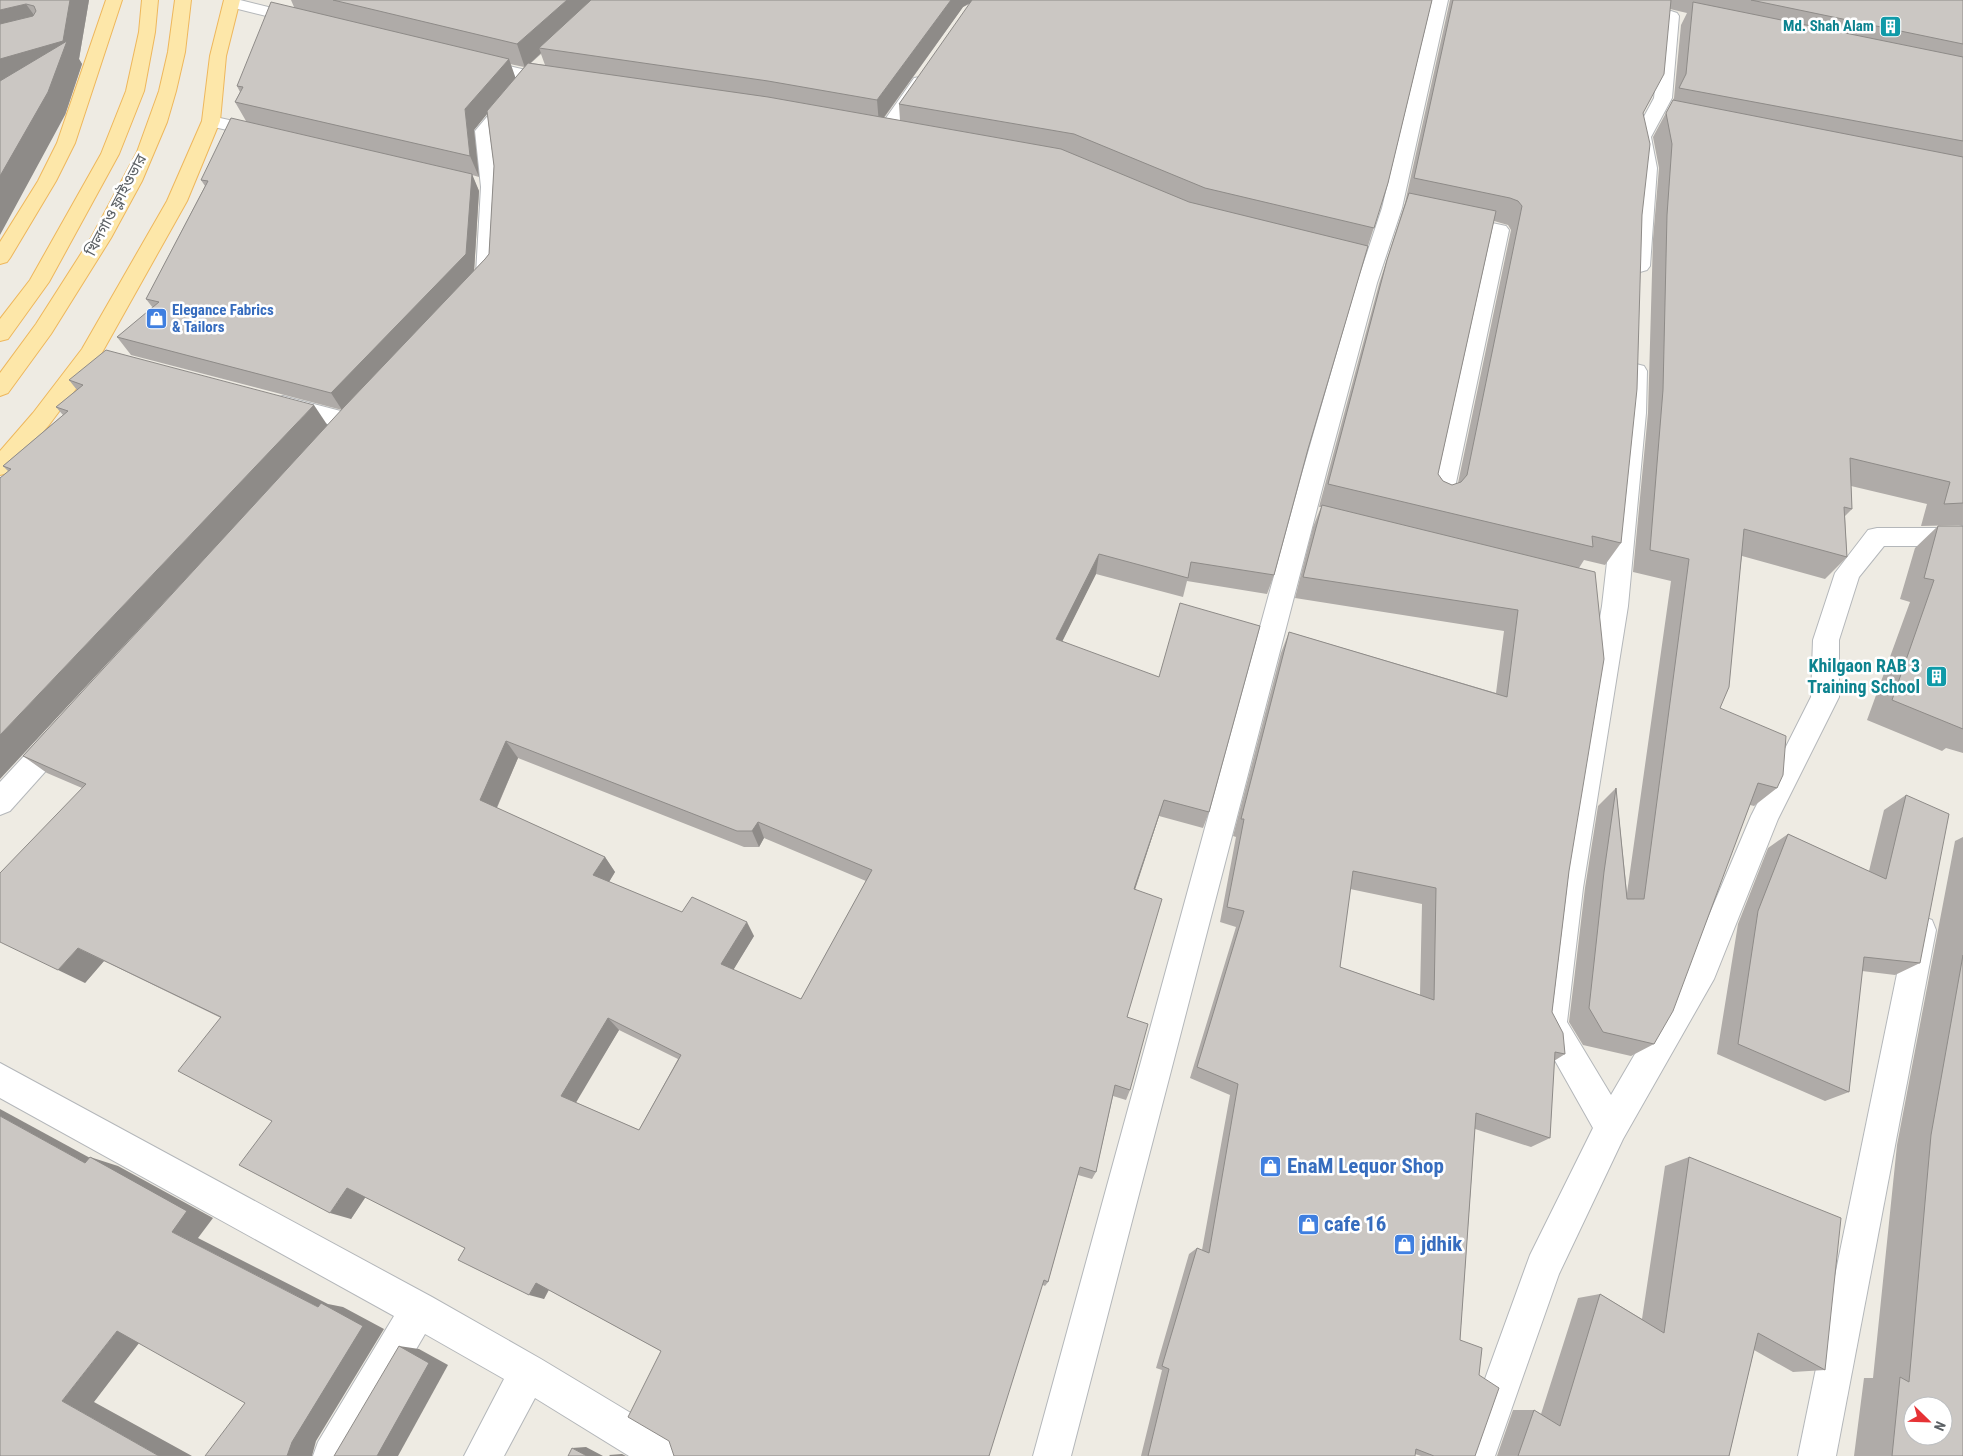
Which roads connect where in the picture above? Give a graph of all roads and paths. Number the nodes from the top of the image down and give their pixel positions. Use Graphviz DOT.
graph roads {
  1 [pos="114,0"];
  2 [pos="150,0"];
  3 [pos="183,0"];
  4 [pos="232,2"];
  5 [pos="1432,8"];
  6 [pos="1671,17"];
  7 [pos="318,24"];
  8 [pos="550,57"];
  9 [pos="463,59"];
  10 [pos="931,67"];
  11 [pos="530,76"];
  12 [pos="570,81"];
  13 [pos="211,121"];
  14 [pos="866,129"];
  15 [pos="885,132"];
  16 [pos="904,136"];
  17 [pos="279,137"];
  18 [pos="472,182"];
  19 [pos="491,187"];
  20 [pos="1441,218"];
  21 [pos="0,258"];
  22 [pos="1639,287"];
  23 [pos="460,303"];
  24 [pos="0,334"];
  25 [pos="1637,345"];
  26 [pos="0,388"];
  27 [pos="262,399"];
  28 [pos="314,458"];
  29 [pos="0,467"];
  30 [pos="1442,497"];
  31 [pos="1963,535"];
  32 [pos="74,721"];
  33 [pos="0,802"];
  34 [pos="1928,899"];
  35 [pos="0,1080"];
  36 [pos="1611,1127"];
  37 [pos="419,1310"];
  38 [pos="528,1372"];
  39 [pos="332,1456"];
  40 [pos="483,1456"];
  41 [pos="665,1456"];
  42 [pos="1052,1456"];
  43 [pos="1476,1456"];
  44 [pos="1817,1456"];
  1 -- 21 [label="main road"];
  2 -- 24 [label="main road, খিলগাও ফ্লাইওভার"];
  3 -- 26 [label="main road, খিলগাও ফ্লাইওভার"];
  4 -- 7 [label="street"];
  4 -- 13 [label="main road"];
  5 -- 42 [label="street"];
  6 -- 22 [label="street"];
  8 -- 11 [label="street"];
  9 -- 11 [label="street"];
  10 -- 15 [label="street"];
  11 -- 12 [label="street"];
  11 -- 19 [label="street"];
  13 -- 17 [label="street"];
  13 -- 29 [label="main road"];
  14 -- 15 [label="street"];
  15 -- 16 [label="street"];
  18 -- 19 [label="street"];
  19 -- 23 [label="street"];
  20 -- 30 [label="street"];
  25 -- 36 [label="street"];
  27 -- 28 [label="street"];
  31 -- 36 [label="street"];
  32 -- 33 [label="street"];
  34 -- 44 [label="street"];
  35 -- 37 [label="street"];
  36 -- 43 [label="street"];
  37 -- 38 [label="street"];
  37 -- 39 [label="street"];
  38 -- 40 [label="street"];
  38 -- 41 [label="street"];
}
